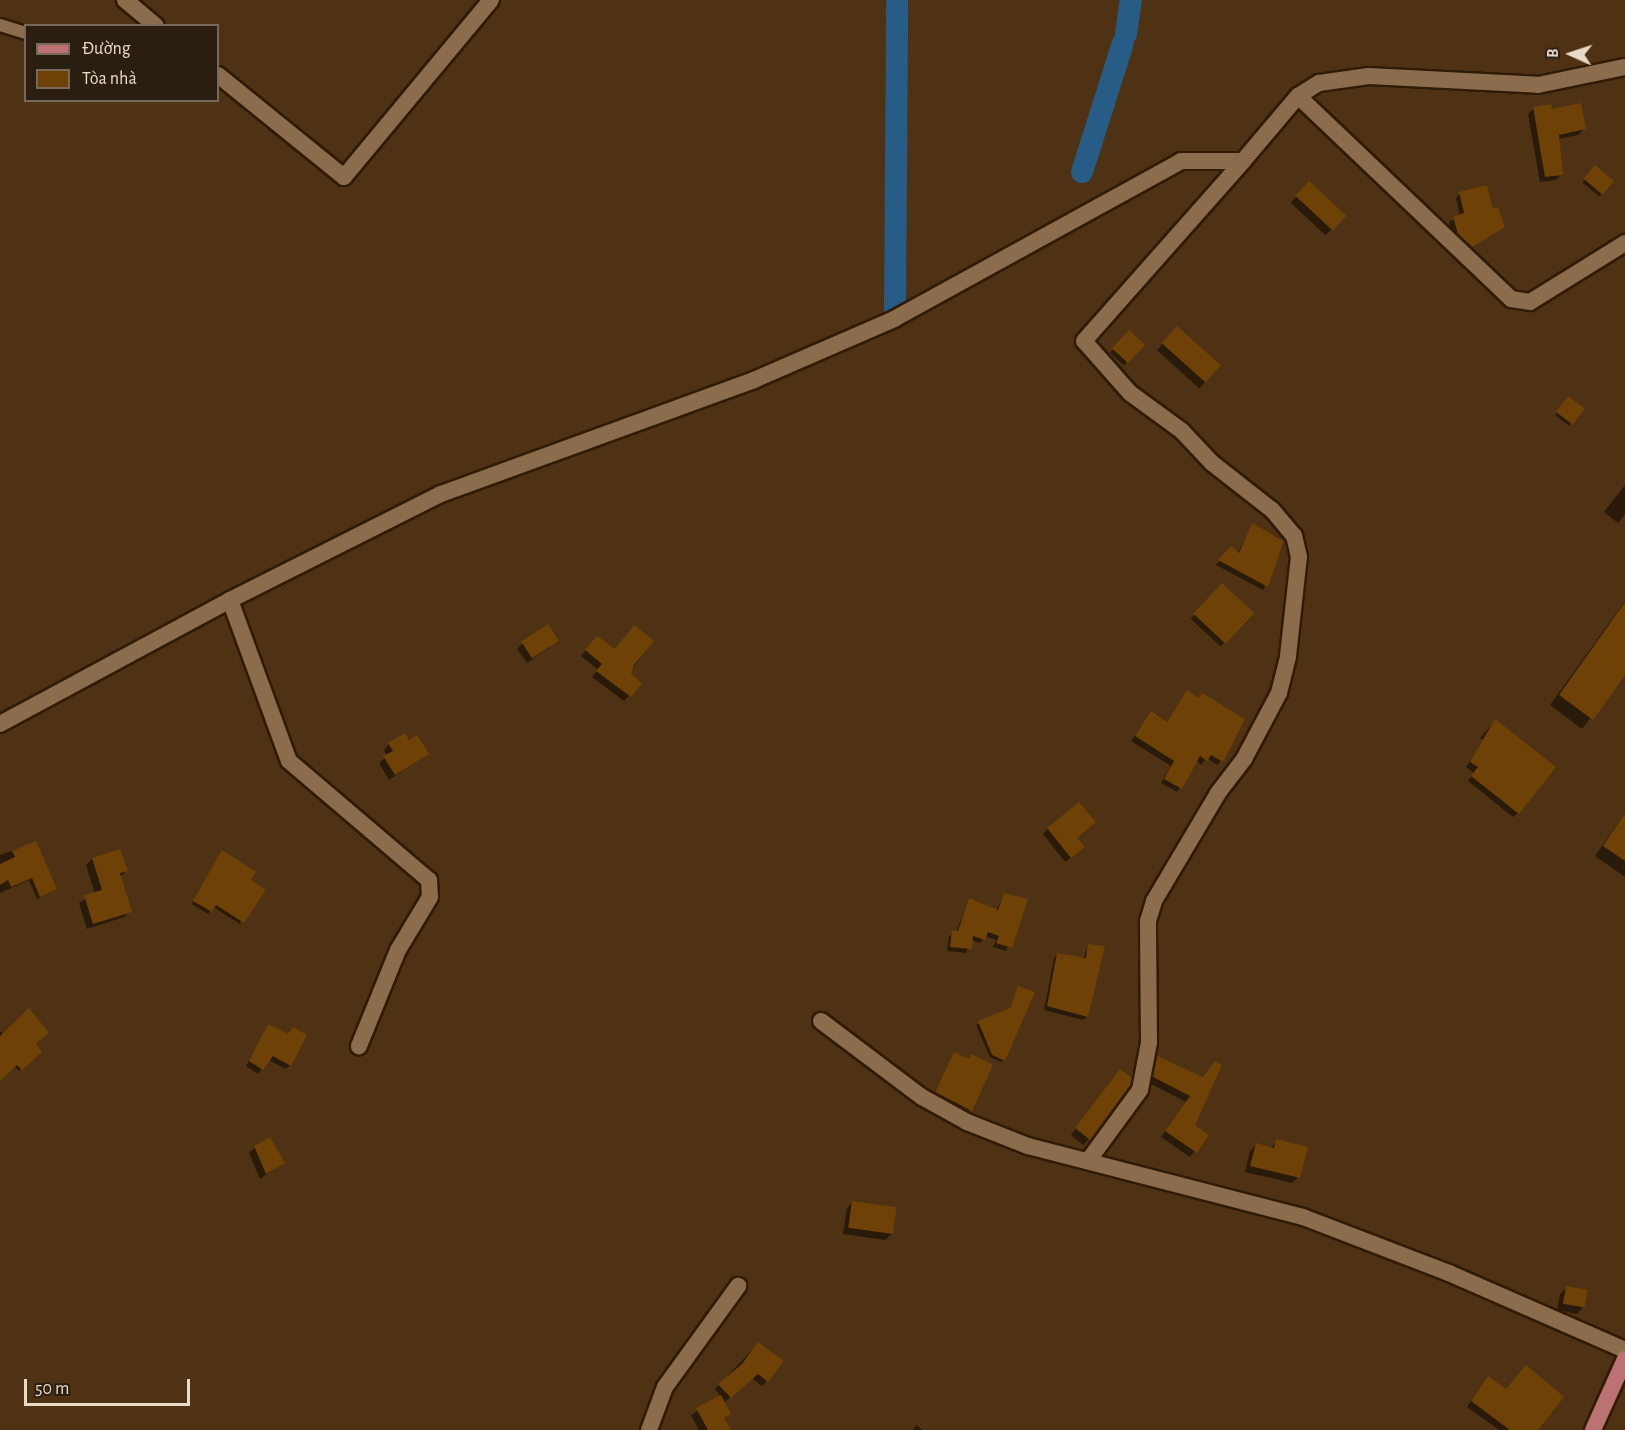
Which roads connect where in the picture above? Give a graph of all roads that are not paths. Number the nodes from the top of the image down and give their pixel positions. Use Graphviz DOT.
graph roads {
  1 [pos="491,0"];
  2 [pos="132,2"];
  3 [pos="154,24"];
  4 [pos="0,25"];
  5 [pos="24,32"];
  6 [pos="1625,67"];
  7 [pos="219,76"];
  8 [pos="1298,96"];
  9 [pos="1244,161"];
  10 [pos="1625,243"];
  11 [pos="230,600"];
  12 [pos="0,724"];
  13 [pos="821,1021"];
  14 [pos="359,1046"];
  15 [pos="1088,1161"];
  16 [pos="738,1286"];
  17 [pos="1625,1350"];
  18 [pos="1625,1359"];
  19 [pos="650,1430"];
  20 [pos="1593,1430"];
  1 -- 7 [label="street"];
  2 -- 3 [label="street"];
  4 -- 5 [label="lane"];
  6 -- 8 [label="street"];
  8 -- 9 [label="street"];
  8 -- 10 [label="street"];
  9 -- 11 [label="street"];
  9 -- 15 [label="street"];
  11 -- 12 [label="street"];
  11 -- 14 [label="street"];
  13 -- 15 [label="street"];
  15 -- 17 [label="street"];
  16 -- 19 [label="street"];
  18 -- 20 [label="main road"];
}
